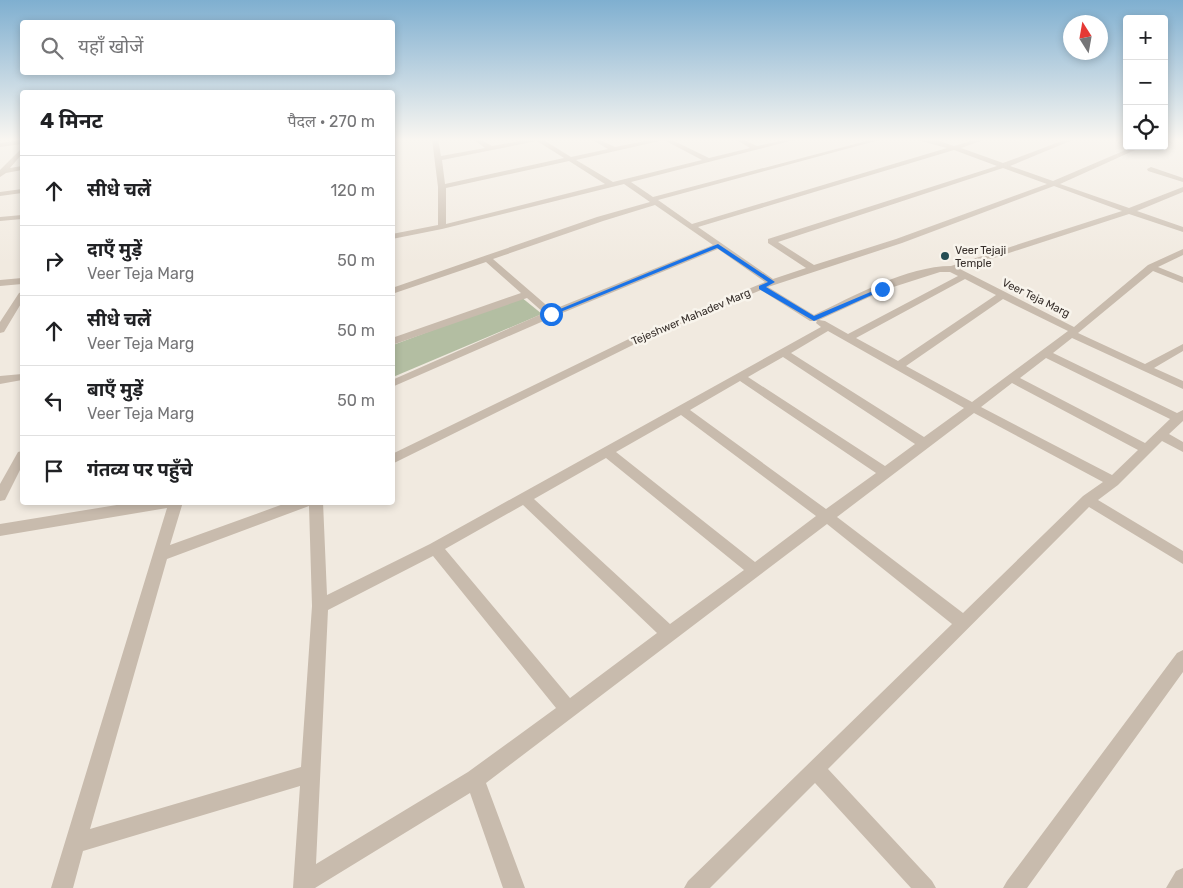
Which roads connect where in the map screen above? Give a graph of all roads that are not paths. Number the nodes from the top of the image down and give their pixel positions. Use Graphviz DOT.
graph roads {
  1 [pos="441,180"];
  2 [pos="473,180"];
  3 [pos="603,180"];
  4 [pos="632,180"];
  5 [pos="726,180"];
  6 [pos="846,180"];
  7 [pos="958,180"];
  8 [pos="1044,180"];
  9 [pos="1062,180"];
  10 [pos="626,182"];
  11 [pos="1054,184"];
  12 [pos="612,186"];
  13 [pos="442,187"];
  14 [pos="1183,189"];
  15 [pos="20,191"];
  16 [pos="0,194"];
  17 [pos="655,200"];
  18 [pos="1128,211"];
  19 [pos="20,216"];
  20 [pos="4,219"];
  21 [pos="442,227"];
  22 [pos="690,227"];
  23 [pos="0,228"];
  24 [pos="1183,230"];
  25 [pos="395,236"];
  26 [pos="718,246"];
  27 [pos="1183,252"];
  28 [pos="488,260"];
  29 [pos="1151,267"];
  30 [pos="812,268"];
  31 [pos="952,269"];
  32 [pos="964,276"];
  33 [pos="1183,280"];
  34 [pos="20,281"];
  35 [pos="772,282"];
  36 [pos="0,283"];
  37 [pos="762,287"];
  38 [pos="395,291"];
  39 [pos="528,294"];
  40 [pos="1002,296"];
  41 [pos="20,299"];
  42 [pos="551,314"];
  43 [pos="814,319"];
  44 [pos="828,327"];
  45 [pos="0,330"];
  46 [pos="1073,332"];
  47 [pos="848,338"];
  48 [pos="395,341"];
  49 [pos="1183,347"];
  50 [pos="784,352"];
  51 [pos="1047,354"];
  52 [pos="898,366"];
  53 [pos="1147,367"];
  54 [pos="741,377"];
  55 [pos="20,378"];
  56 [pos="1013,379"];
  57 [pos="0,380"];
  58 [pos="395,383"];
  59 [pos="1183,385"];
  60 [pos="974,408"];
  61 [pos="682,410"];
  62 [pos="1180,416"];
  63 [pos="1161,435"];
  64 [pos="925,444"];
  65 [pos="1146,448"];
  66 [pos="1183,448"];
  67 [pos="607,452"];
  68 [pos="20,459"];
  69 [pos="395,459"];
  70 [pos="886,474"];
  71 [pos="1114,482"];
  72 [pos="0,496"];
  73 [pos="524,498"];
  74 [pos="1088,500"];
  75 [pos="152,505"];
  76 [pos="175,505"];
  77 [pos="297,505"];
  78 [pos="316,505"];
  79 [pos="827,517"];
  80 [pos="0,530"];
  81 [pos="436,548"];
  82 [pos="162,555"];
  83 [pos="1183,558"];
  84 [pos="756,571"];
  85 [pos="320,606"];
  86 [pos="963,624"];
  87 [pos="670,635"];
  88 [pos="1183,658"];
  89 [pos="569,710"];
  90 [pos="815,769"];
  91 [pos="312,773"];
  92 [pos="476,779"];
  93 [pos="75,842"];
  94 [pos="1183,879"];
  95 [pos="304,886"];
  96 [pos="62,888"];
  97 [pos="514,888"];
  98 [pos="695,888"];
  99 [pos="925,888"];
  100 [pos="1014,888"];
  101 [pos="1177,888"];
  1 -- 13 [label="street"];
  2 -- 13 [label="street"];
  3 -- 12 [label="street"];
  4 -- 10 [label="street"];
  5 -- 17 [label="street"];
  6 -- 22 [label="street"];
  7 -- 30 [label="street"];
  8 -- 11 [label="street"];
  9 -- 11 [label="street, Tejeshwer Mahadev Marg"];
  10 -- 12 [label="street"];
  10 -- 17 [label="street"];
  11 -- 18 [label="street"];
  11 -- 30 [label="street, Tejeshwer Mahadev Marg"];
  12 -- 21 [label="street"];
  13 -- 21 [label="street"];
  14 -- 18 [label="street"];
  15 -- 16 [label="street"];
  17 -- 22 [label="street"];
  17 -- 28 [label="street"];
  18 -- 24 [label="street"];
  18 -- 31 [label="street"];
  19 -- 20 [label="street"];
  20 -- 23 [label="street"];
  21 -- 25 [label="street"];
  22 -- 26 [label="street"];
  26 -- 35 [label="street"];
  26 -- 42 [label="street"];
  27 -- 29 [label="street"];
  28 -- 38 [label="street"];
  28 -- 39 [label="street"];
  29 -- 33 [label="street"];
  29 -- 46 [label="street"];
  30 -- 35 [label="street, Tejeshwer Mahadev Marg"];
  31 -- 32 [label="street, Veer Teja Marg"];
  31 -- 43 [label="street"];
  32 -- 40 [label="street, Veer Teja Marg"];
  32 -- 47 [label="street"];
  34 -- 36 [label="street"];
  35 -- 37 [label="street, Tejeshwer Mahadev Marg"];
  37 -- 43 [label="street"];
  37 -- 69 [label="street, Tejeshwer Mahadev Marg"];
  39 -- 42 [label="street"];
  39 -- 48 [label="street"];
  40 -- 46 [label="street, Veer Teja Marg"];
  40 -- 52 [label="street"];
  41 -- 45 [label="street"];
  42 -- 58 [label="street"];
  43 -- 44 [label="street"];
  44 -- 47 [label="street"];
  44 -- 50 [label="street"];
  46 -- 51 [label="street"];
  46 -- 53 [label="street, Veer Teja Marg"];
  47 -- 52 [label="street"];
  49 -- 53 [label="street"];
  50 -- 54 [label="street"];
  50 -- 64 [label="street"];
  51 -- 56 [label="street"];
  51 -- 62 [label="street"];
  52 -- 60 [label="street"];
  53 -- 59 [label="street, Veer Teja Marg"];
  54 -- 61 [label="street"];
  54 -- 70 [label="street"];
  55 -- 57 [label="street"];
  56 -- 60 [label="street"];
  56 -- 65 [label="street"];
  60 -- 64 [label="street"];
  60 -- 71 [label="street"];
  61 -- 67 [label="street"];
  61 -- 79 [label="street"];
  62 -- 63 [label="street"];
  63 -- 65 [label="street"];
  63 -- 66 [label="street"];
  64 -- 70 [label="street"];
  65 -- 71 [label="street"];
  67 -- 73 [label="street"];
  67 -- 84 [label="street"];
  68 -- 72 [label="street"];
  70 -- 79 [label="street"];
  71 -- 74 [label="street"];
  73 -- 81 [label="street"];
  73 -- 87 [label="street"];
  74 -- 83 [label="street"];
  74 -- 86 [label="street"];
  75 -- 80 [label="street"];
  76 -- 82 [label="street"];
  77 -- 82 [label="street"];
  78 -- 85 [label="street"];
  79 -- 84 [label="street"];
  79 -- 86 [label="street"];
  81 -- 85 [label="street"];
  81 -- 89 [label="street"];
  82 -- 93 [label="street"];
  84 -- 87 [label="street"];
  85 -- 91 [label="street"];
  86 -- 90 [label="street"];
  87 -- 89 [label="street"];
  88 -- 100 [label="street"];
  89 -- 92 [label="street"];
  90 -- 98 [label="street"];
  90 -- 99 [label="street"];
  91 -- 93 [label="street"];
  91 -- 95 [label="street"];
  92 -- 95 [label="street"];
  92 -- 97 [label="street"];
  93 -- 96 [label="street"];
  94 -- 101 [label="street"];
}
